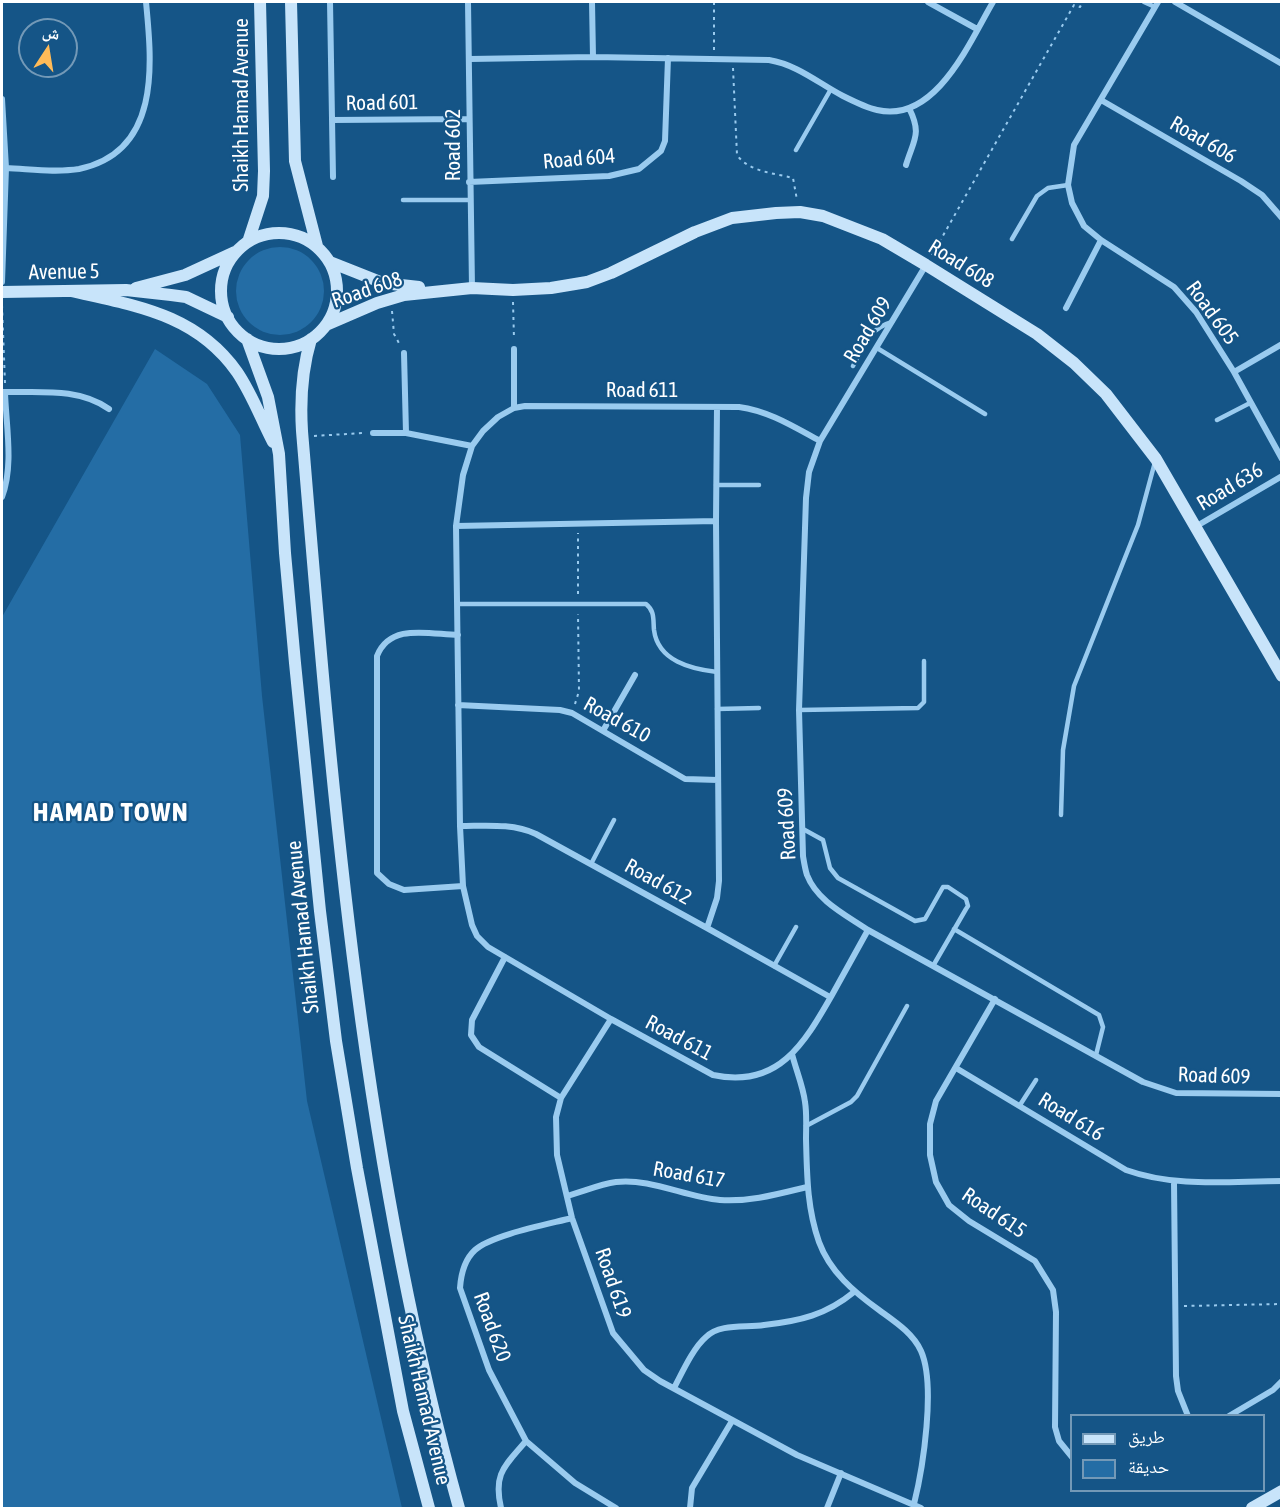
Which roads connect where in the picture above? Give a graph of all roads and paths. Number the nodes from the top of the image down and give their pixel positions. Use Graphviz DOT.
graph roads {
  1 [pos="146,2"];
  2 [pos="261,2"];
  3 [pos="291,2"];
  4 [pos="330,2"];
  5 [pos="468,2"];
  6 [pos="592,2"];
  7 [pos="714,2"];
  8 [pos="928,2"];
  9 [pos="993,2"];
  10 [pos="1083,2"];
  11 [pos="1144,2"];
  12 [pos="1174,2"];
  13 [pos="1156,4"];
  14 [pos="977,29"];
  15 [pos="593,57"];
  16 [pos="470,58"];
  17 [pos="668,58"];
  18 [pos="714,59"];
  19 [pos="732,59"];
  20 [pos="1281,64"];
  21 [pos="831,89"];
  22 [pos="2,99"];
  23 [pos="1101,100"];
  24 [pos="909,108"];
  25 [pos="468,119"];
  26 [pos="332,120"];
  27 [pos="796,150"];
  28 [pos="906,165"];
  29 [pos="6,168"];
  30 [pos="333,177"];
  31 [pos="469,182"];
  32 [pos="1068,185"];
  33 [pos="403,200"];
  34 [pos="470,200"];
  35 [pos="800,212"];
  36 [pos="1281,218"];
  37 [pos="1012,239"];
  38 [pos="1101,240"];
  39 [pos="248,242"];
  40 [pos="316,246"];
  41 [pos="236,252"];
  42 [pos="330,262"];
  43 [pos="926,265"];
  44 [pos="2,282"];
  45 [pos="472,288"];
  46 [pos="457,289"];
  47 [pos="126,290"];
  48 [pos="71,291"];
  49 [pos="513,291"];
  50 [pos="2,292"];
  51 [pos="391,299"];
  52 [pos="2,302"];
  53 [pos="1066,308"];
  54 [pos="228,317"];
  55 [pos="892,322"];
  56 [pos="326,326"];
  57 [pos="247,339"];
  58 [pos="311,339"];
  59 [pos="1281,344"];
  60 [pos="877,348"];
  61 [pos="514,349"];
  62 [pos="404,353"];
  63 [pos="853,366"];
  64 [pos="1234,372"];
  65 [pos="3,392"];
  66 [pos="1251,403"];
  67 [pos="717,407"];
  68 [pos="514,408"];
  69 [pos="109,409"];
  70 [pos="985,414"];
  71 [pos="1216,420"];
  72 [pos="373,433"];
  73 [pos="405,433"];
  74 [pos="302,437"];
  75 [pos="820,441"];
  76 [pos="472,446"];
  77 [pos="279,454"];
  78 [pos="1156,459"];
  79 [pos="1281,459"];
  80 [pos="1281,476"];
  81 [pos="716,485"];
  82 [pos="759,485"];
  83 [pos="2,497"];
  84 [pos="716,521"];
  85 [pos="579,524"];
  86 [pos="456,526"];
  87 [pos="1196,527"];
  88 [pos="457,603"];
  89 [pos="578,604"];
  90 [pos="458,634"];
  91 [pos="924,661"];
  92 [pos="717,672"];
  93 [pos="635,675"];
  94 [pos="1281,676"];
  95 [pos="458,705"];
  96 [pos="759,708"];
  97 [pos="717,709"];
  98 [pos="799,710"];
  99 [pos="572,713"];
  100 [pos="604,729"];
  101 [pos="718,780"];
  102 [pos="1061,815"];
  103 [pos="614,820"];
  104 [pos="460,826"];
  105 [pos="803,829"];
  106 [pos="591,864"];
  107 [pos="463,886"];
  108 [pos="796,927"];
  109 [pos="707,928"];
  110 [pos="954,929"];
  111 [pos="868,930"];
  112 [pos="505,957"];
  113 [pos="774,966"];
  114 [pos="933,966"];
  115 [pos="830,998"];
  116 [pos="995,999"];
  117 [pos="907,1006"];
  118 [pos="611,1019"];
  119 [pos="792,1054"];
  120 [pos="1096,1055"];
  121 [pos="956,1068"];
  122 [pos="1036,1080"];
  123 [pos="1281,1094"];
  124 [pos="561,1098"];
  125 [pos="1020,1105"];
  126 [pos="806,1126"];
  127 [pos="1281,1181"];
  128 [pos="1174,1182"];
  129 [pos="807,1187"];
  130 [pos="567,1196"];
  131 [pos="572,1218"];
  132 [pos="854,1292"];
  133 [pos="1281,1304"];
  134 [pos="1176,1307"];
  135 [pos="1281,1381"];
  136 [pos="674,1388"];
  137 [pos="1187,1414"];
  138 [pos="1232,1414"];
  139 [pos="732,1421"];
  140 [pos="526,1441"];
  141 [pos="1070,1456"];
  142 [pos="841,1473"];
  143 [pos="1281,1491"];
  144 [pos="914,1504"];
  145 [pos="429,1509"];
  146 [pos="459,1509"];
  147 [pos="501,1509"];
  148 [pos="616,1509"];
  149 [pos="690,1509"];
  150 [pos="827,1509"];
  151 [pos="921,1509"];
  152 [pos="1252,1509"];
  1 -- 29 [label="street"];
  2 -- 39 [label="main road, Shaikh Hamad Avenue"];
  3 -- 40 [label="main road"];
  4 -- 26 [label="street, Road 601"];
  5 -- 16 [label="street, Road 602"];
  6 -- 15 [label="street"];
  7 -- 18 [label="path"];
  8 -- 14 [label="street"];
  9 -- 14 [label="street"];
  10 -- 43 [label="path"];
  11 -- 13 [label="lane"];
  12 -- 20 [label="street"];
  13 -- 23 [label="street, Road 605"];
  14 -- 24 [label="street"];
  15 -- 16 [label="street"];
  15 -- 17 [label="street"];
  16 -- 25 [label="street, Road 602"];
  17 -- 18 [label="street"];
  17 -- 31 [label="street, Road 604"];
  18 -- 19 [label="street"];
  19 -- 21 [label="street"];
  19 -- 35 [label="path"];
  21 -- 24 [label="street"];
  21 -- 27 [label="lane"];
  22 -- 29 [label="street"];
  23 -- 32 [label="street, Road 605"];
  23 -- 36 [label="street, Road 606"];
  24 -- 28 [label="street"];
  25 -- 26 [label="street, Road 601"];
  25 -- 31 [label="street, Road 602"];
  26 -- 30 [label="street, Road 601"];
  29 -- 44 [label="street"];
  31 -- 34 [label="street, Road 602"];
  32 -- 37 [label="lane"];
  32 -- 38 [label="street, Road 605"];
  33 -- 34 [label="lane"];
  34 -- 45 [label="street, Road 602"];
  35 -- 43 [label="main road, Road 608"];
  35 -- 49 [label="main road, Road 608"];
  38 -- 53 [label="street"];
  38 -- 64 [label="street, Road 605"];
  39 -- 40 [label="main road"];
  39 -- 41 [label="main road"];
  40 -- 42 [label="main road"];
  41 -- 47 [label="main road, Avenue 5"];
  41 -- 54 [label="main road"];
  42 -- 46 [label="main road, Road 608"];
  42 -- 56 [label="main road"];
  43 -- 55 [label="street, Road 609"];
  43 -- 78 [label="main road, Road 608"];
  45 -- 46 [label="main road, Road 608"];
  45 -- 49 [label="main road, Road 608"];
  46 -- 51 [label="main road, Road 608"];
  47 -- 48 [label="main road, Avenue 5"];
  47 -- 54 [label="main road, Avenue 5"];
  48 -- 50 [label="main road, Avenue 5"];
  48 -- 77 [label="main road"];
  49 -- 61 [label="path"];
  51 -- 56 [label="main road, Road 608"];
  51 -- 62 [label="path"];
  52 -- 65 [label="path"];
  54 -- 57 [label="main road"];
  55 -- 60 [label="street, Road 609"];
  55 -- 63 [label="lane"];
  56 -- 58 [label="main road"];
  57 -- 58 [label="main road"];
  57 -- 77 [label="main road, Shaikh Hamad Avenue"];
  58 -- 74 [label="main road, Shaikh Hamad Avenue"];
  59 -- 64 [label="street"];
  60 -- 70 [label="lane"];
  60 -- 75 [label="street, Road 609"];
  61 -- 68 [label="street"];
  62 -- 73 [label="street"];
  64 -- 66 [label="street, Road 605"];
  65 -- 69 [label="street"];
  65 -- 83 [label="street"];
  66 -- 71 [label="lane"];
  66 -- 79 [label="street, Road 605"];
  67 -- 68 [label="street, Road 611"];
  67 -- 75 [label="street, Road 611"];
  67 -- 81 [label="street"];
  68 -- 76 [label="street, Road 611"];
  72 -- 73 [label="street"];
  72 -- 74 [label="path"];
  73 -- 76 [label="street"];
  74 -- 146 [label="main road, Shaikh Hamad Avenue"];
  75 -- 98 [label="street, Road 609"];
  76 -- 86 [label="street, Road 611"];
  77 -- 145 [label="main road, Shaikh Hamad Avenue"];
  78 -- 87 [label="main road, Road 608"];
  78 -- 102 [label="lane"];
  80 -- 87 [label="street, Road 636"];
  81 -- 82 [label="lane"];
  81 -- 84 [label="street"];
  84 -- 85 [label="street"];
  84 -- 92 [label="street"];
  85 -- 86 [label="street"];
  85 -- 89 [label="path"];
  86 -- 88 [label="street, Road 611"];
  87 -- 94 [label="main road, Road 608"];
  88 -- 89 [label="lane"];
  88 -- 90 [label="street, Road 611"];
  89 -- 92 [label="lane"];
  89 -- 99 [label="path"];
  90 -- 95 [label="street, Road 611"];
  90 -- 107 [label="street"];
  91 -- 98 [label="lane"];
  92 -- 97 [label="street"];
  93 -- 100 [label="street"];
  95 -- 99 [label="street, Road 610"];
  95 -- 104 [label="street, Road 611"];
  96 -- 97 [label="lane"];
  97 -- 101 [label="street"];
  98 -- 105 [label="street, Road 609"];
  99 -- 100 [label="street, Road 610"];
  100 -- 101 [label="street, Road 610"];
  101 -- 109 [label="street"];
  103 -- 106 [label="lane"];
  104 -- 106 [label="street, Road 612"];
  104 -- 107 [label="street, Road 611"];
  105 -- 110 [label="lane"];
  105 -- 111 [label="street, Road 609"];
  106 -- 109 [label="street, Road 612"];
  107 -- 112 [label="street, Road 611"];
  108 -- 113 [label="lane"];
  109 -- 113 [label="street, Road 612"];
  110 -- 114 [label="lane"];
  110 -- 120 [label="lane"];
  111 -- 114 [label="street, Road 609"];
  111 -- 115 [label="street, Road 611"];
  112 -- 118 [label="street, Road 611"];
  112 -- 124 [label="street"];
  113 -- 115 [label="street, Road 612"];
  114 -- 116 [label="street, Road 609"];
  115 -- 119 [label="street, Road 611"];
  116 -- 120 [label="street, Road 609"];
  116 -- 121 [label="street, Road 615"];
  117 -- 126 [label="lane"];
  118 -- 119 [label="street, Road 611"];
  118 -- 124 [label="street, Road 619"];
  119 -- 126 [label="street"];
  120 -- 123 [label="street, Road 609"];
  121 -- 125 [label="street, Road 616"];
  121 -- 141 [label="street, Road 615"];
  122 -- 125 [label="lane"];
  124 -- 130 [label="street, Road 619"];
  125 -- 128 [label="street, Road 616"];
  126 -- 129 [label="street"];
  127 -- 128 [label="street, Road 616"];
  128 -- 134 [label="street"];
  129 -- 130 [label="street, Road 617"];
  129 -- 132 [label="street"];
  130 -- 131 [label="street, Road 619"];
  131 -- 136 [label="street, Road 619"];
  131 -- 140 [label="street, Road 620"];
  132 -- 136 [label="street"];
  132 -- 144 [label="street"];
  133 -- 134 [label="path"];
  134 -- 137 [label="street"];
  135 -- 138 [label="street"];
  136 -- 139 [label="street, Road 619"];
  139 -- 142 [label="street, Road 619"];
  139 -- 149 [label="street"];
  140 -- 147 [label="street"];
  140 -- 148 [label="street, Road 620"];
  142 -- 144 [label="street, Road 619"];
  142 -- 150 [label="street"];
  143 -- 152 [label="main road"];
  144 -- 151 [label="street, Road 619"];
}
